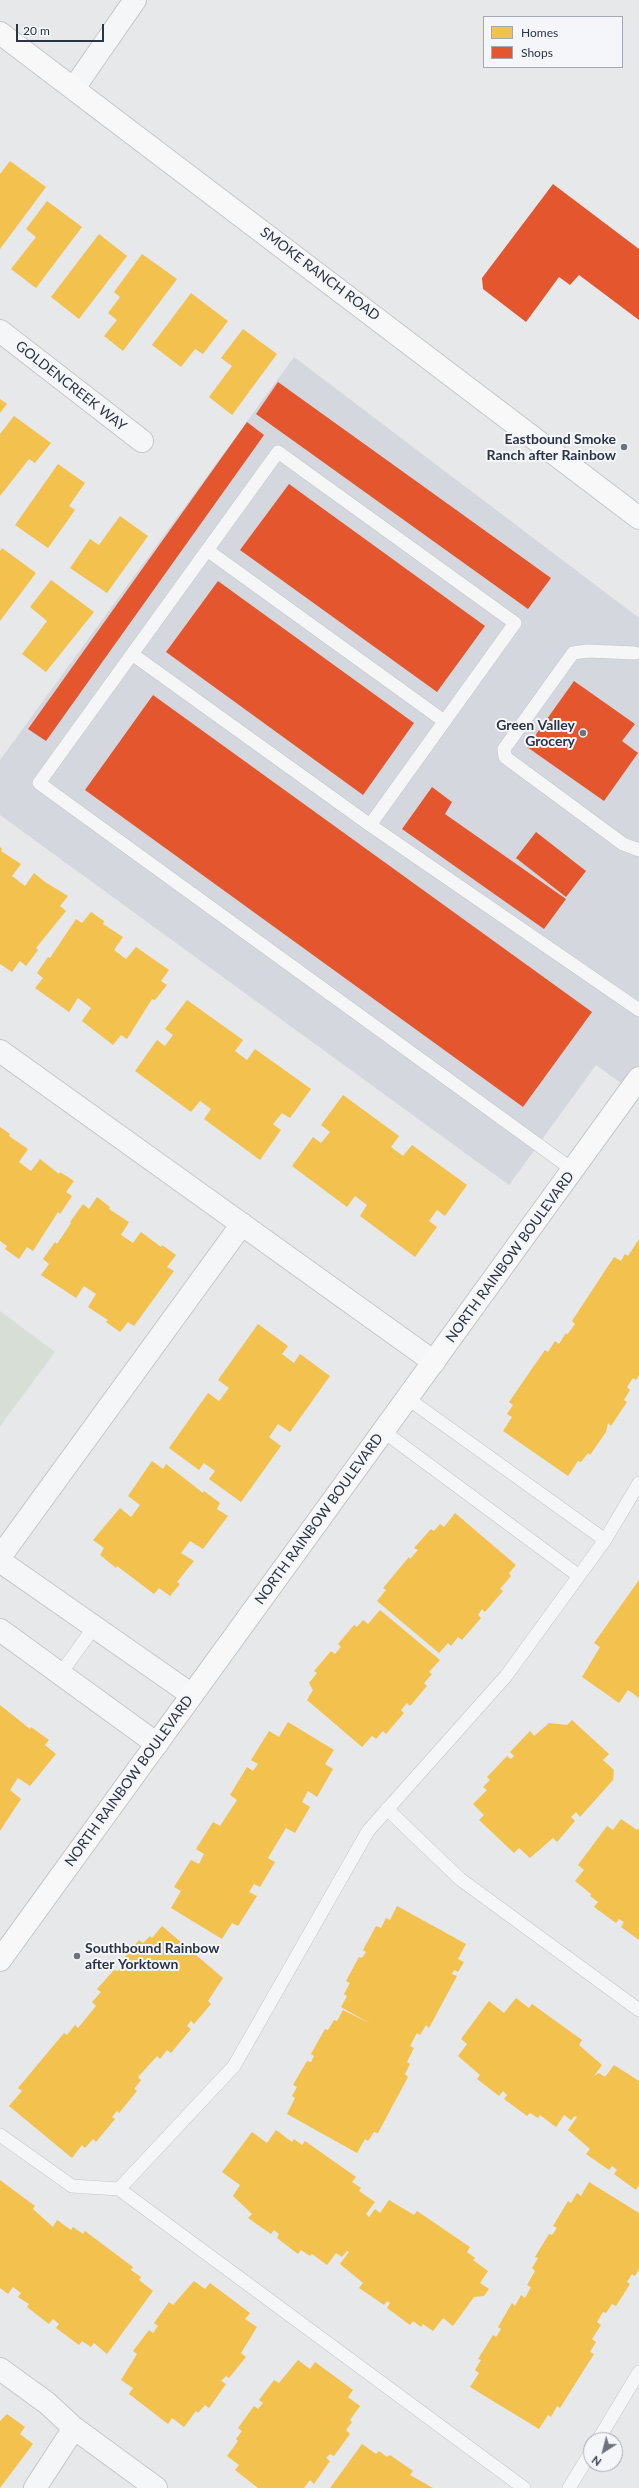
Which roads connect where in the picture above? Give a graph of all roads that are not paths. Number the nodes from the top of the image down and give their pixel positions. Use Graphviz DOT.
graph roads {
  1 [pos="135,0"];
  2 [pos="0,33"];
  3 [pos="74,88"];
  4 [pos="0,331"];
  5 [pos="142,441"];
  6 [pos="639,518"];
  7 [pos="207,550"];
  8 [pos="132,654"];
  9 [pos="638,654"];
  10 [pos="444,721"];
  11 [pos="370,825"];
  12 [pos="639,850"];
  13 [pos="639,1010"];
  14 [pos="0,1052"];
  15 [pos="639,1078"];
  16 [pos="573,1170"];
  17 [pos="242,1224"];
  18 [pos="434,1362"];
  19 [pos="407,1398"];
  20 [pos="383,1431"];
  21 [pos="639,1483"];
  22 [pos="605,1540"];
  23 [pos="0,1557"];
  24 [pos="0,1561"];
  25 [pos="579,1576"];
  26 [pos="94,1627"];
  27 [pos="0,1630"];
  28 [pos="61,1673"];
  29 [pos="192,1695"];
  30 [pos="157,1744"];
  31 [pos="387,1809"];
  32 [pos="0,1960"];
  33 [pos="639,2010"];
  34 [pos="0,2135"];
  35 [pos="119,2188"];
  36 [pos="0,2369"];
  37 [pos="639,2372"];
  38 [pos="74,2428"];
  39 [pos="603,2432"];
  40 [pos="583,2465"];
  41 [pos="35,2488"];
  42 [pos="156,2488"];
  43 [pos="524,2488"];
  44 [pos="569,2488"];
  1 -- 3 [label="street"];
  2 -- 3 [label="main road, SMOKE RANCH ROAD"];
  3 -- 6 [label="main road, SMOKE RANCH ROAD"];
  4 -- 5 [label="street, GOLDENCREEK WAY"];
  7 -- 8 [label="lane"];
  7 -- 10 [label="lane"];
  7 -- 10 [label="lane"];
  8 -- 11 [label="lane"];
  8 -- 16 [label="lane"];
  9 -- 12 [label="lane"];
  10 -- 11 [label="lane"];
  11 -- 13 [label="lane"];
  14 -- 17 [label="street"];
  15 -- 16 [label="main road, NORTH RAINBOW BOULEVARD"];
  16 -- 18 [label="main road, NORTH RAINBOW BOULEVARD"];
  17 -- 18 [label="street"];
  17 -- 23 [label="street"];
  18 -- 19 [label="main road, NORTH RAINBOW BOULEVARD"];
  19 -- 20 [label="main road, NORTH RAINBOW BOULEVARD"];
  19 -- 22 [label="lane"];
  20 -- 25 [label="lane"];
  20 -- 29 [label="main road, NORTH RAINBOW BOULEVARD"];
  21 -- 22 [label="lane"];
  22 -- 25 [label="lane"];
  24 -- 26 [label="street"];
  25 -- 31 [label="lane"];
  26 -- 28 [label="lane"];
  26 -- 29 [label="street"];
  27 -- 28 [label="street"];
  28 -- 30 [label="street"];
  29 -- 30 [label="main road, NORTH RAINBOW BOULEVARD"];
  30 -- 32 [label="main road, NORTH RAINBOW BOULEVARD"];
  31 -- 33 [label="lane"];
  31 -- 35 [label="lane"];
  34 -- 35 [label="lane"];
  35 -- 43 [label="lane"];
  36 -- 38 [label="street"];
  37 -- 39 [label="lane"];
  38 -- 41 [label="street"];
  38 -- 42 [label="street"];
  40 -- 44 [label="lane"];
}
